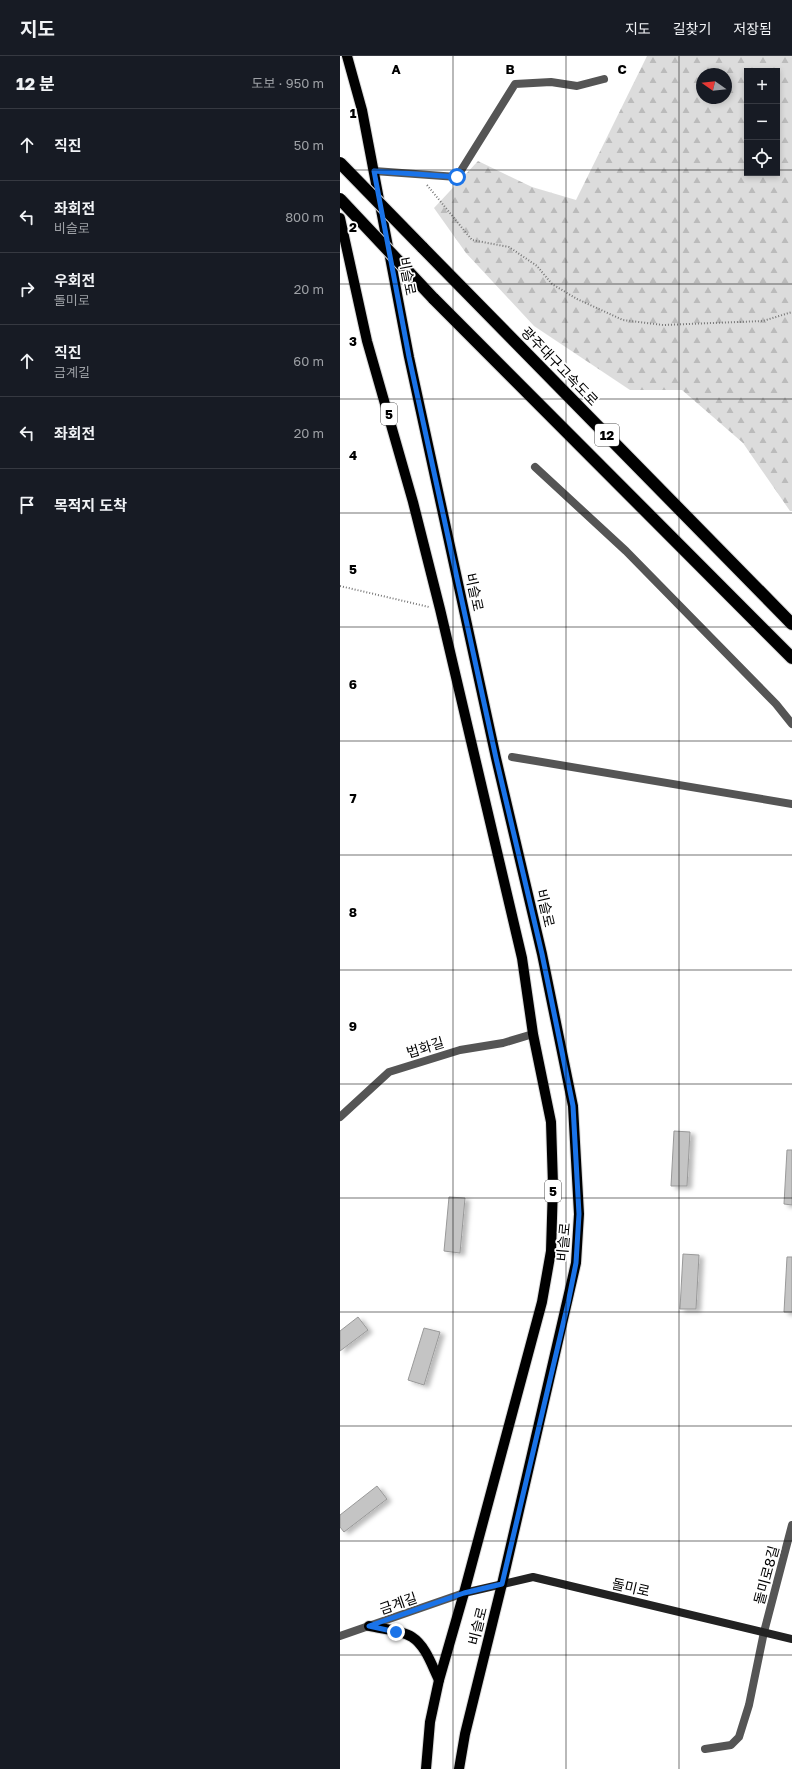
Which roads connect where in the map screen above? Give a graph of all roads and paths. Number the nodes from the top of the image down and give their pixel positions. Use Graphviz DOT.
graph roads {
  1 [pos="347,56"];
  2 [pos="604,79"];
  3 [pos="340,163"];
  4 [pos="374,171"];
  5 [pos="418,173"];
  6 [pos="340,199"];
  7 [pos="340,218"];
  8 [pos="792,312"];
  9 [pos="535,467"];
  10 [pos="340,586"];
  11 [pos="440,609"];
  12 [pos="792,624"];
  13 [pos="792,658"];
  14 [pos="792,724"];
  15 [pos="512,757"];
  16 [pos="792,804"];
  17 [pos="534,1034"];
  18 [pos="340,1116"];
  19 [pos="792,1525"];
  20 [pos="789,1550"];
  21 [pos="502,1584"];
  22 [pos="464,1593"];
  23 [pos="369,1626"];
  24 [pos="764,1632"];
  25 [pos="340,1636"];
  26 [pos="792,1639"];
  27 [pos="439,1680"];
  28 [pos="705,1750"];
  29 [pos="426,1769"];
  30 [pos="459,1769"];
  1 -- 4 [label="main road, 비슬로 / 5"];
  2 -- 5 [label="street"];
  3 -- 12 [label="highway, 광주대구고속도로 / 12, bridge"];
  4 -- 5 [label="street"];
  4 -- 21 [label="main road, 비슬로 / 5"];
  5 -- 8 [label="path"];
  6 -- 13 [label="highway, 12, bridge"];
  7 -- 11 [label="main road, 비슬로 / 5"];
  9 -- 14 [label="street"];
  10 -- 11 [label="path"];
  11 -- 17 [label="main road, 비슬로 / 5"];
  15 -- 16 [label="street"];
  17 -- 18 [label="street, 법화길"];
  17 -- 22 [label="main road, 비슬로 / 5"];
  19 -- 20 [label="street, 돌미로8길"];
  20 -- 24 [label="street, 돌미로8길"];
  21 -- 22 [label="main road, 돌미로"];
  21 -- 24 [label="main road, 돌미로"];
  21 -- 30 [label="main road, 비슬로 / 5"];
  22 -- 23 [label="street, 금계길"];
  22 -- 27 [label="main road, 비슬로 / 5"];
  23 -- 25 [label="street, 금계길"];
  23 -- 27 [label="main road"];
  24 -- 26 [label="main road, 돌미로"];
  24 -- 28 [label="street, 돌미로8길"];
  27 -- 29 [label="main road, 비슬로 / 5"];
}
